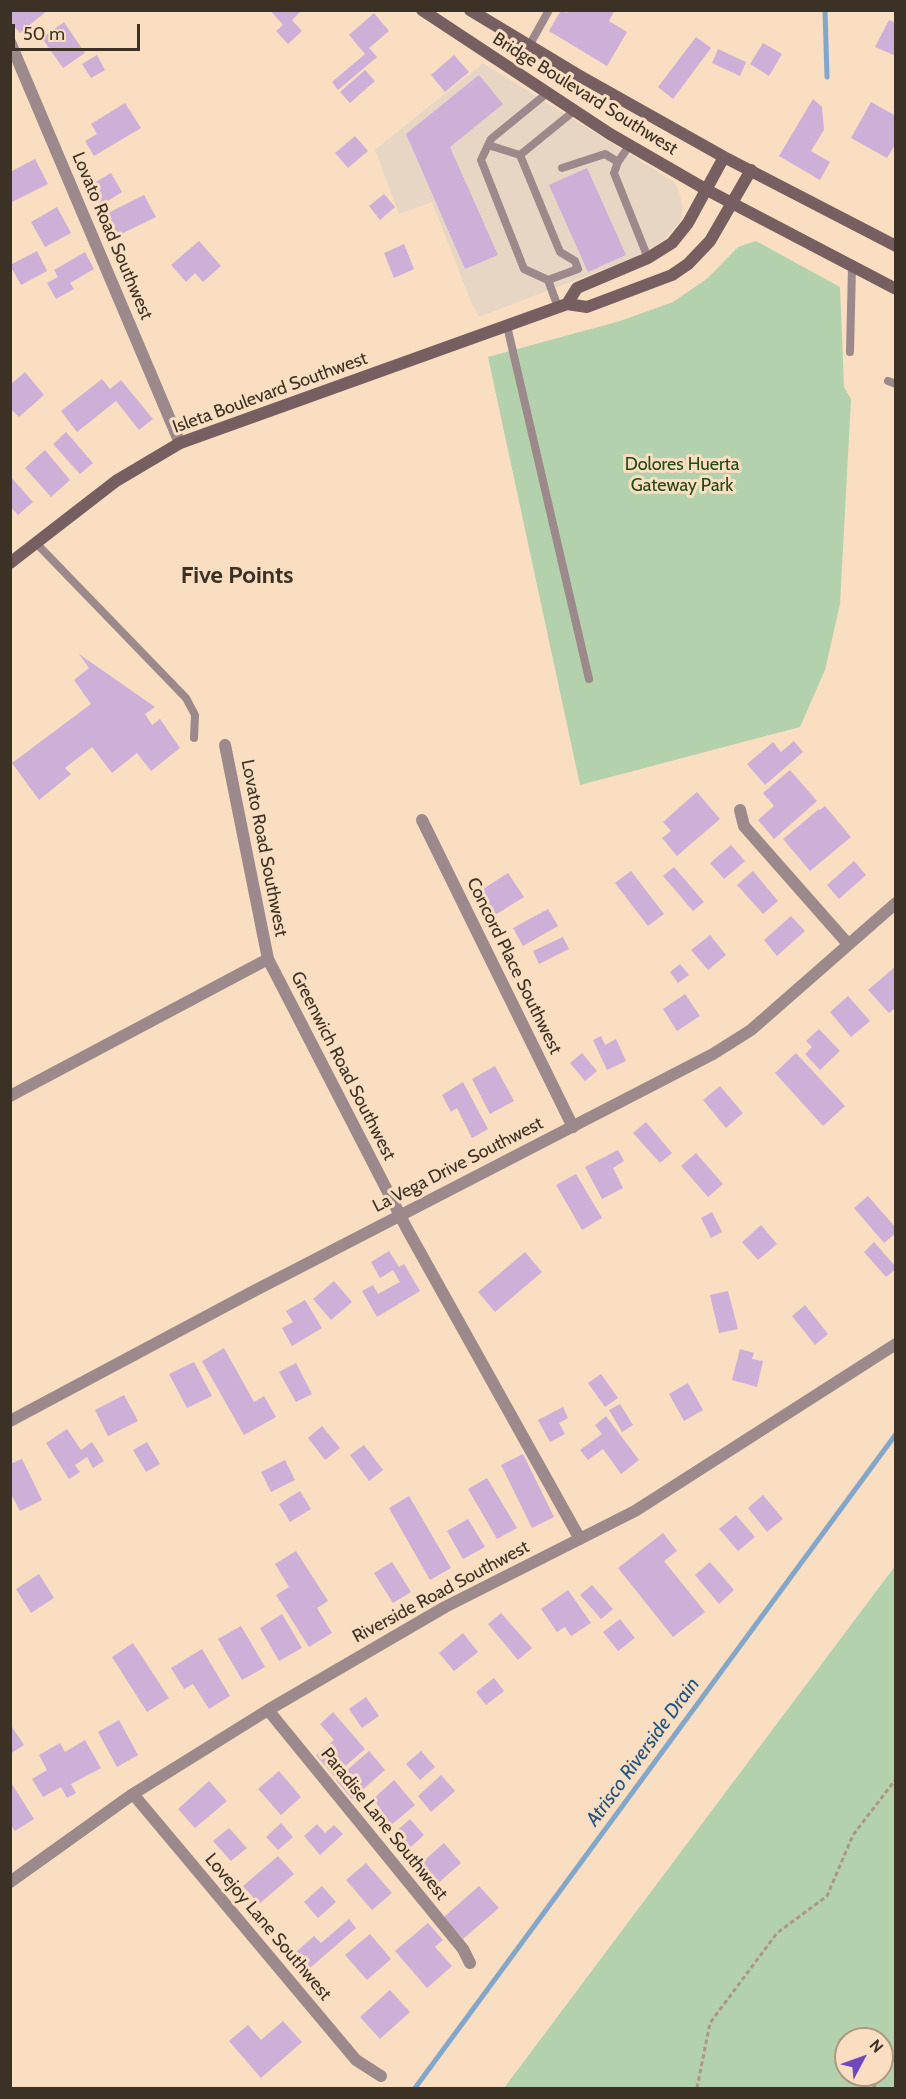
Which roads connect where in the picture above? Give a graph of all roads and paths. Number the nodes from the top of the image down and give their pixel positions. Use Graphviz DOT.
graph roads {
  1 [pos="470,10"];
  2 [pos="549,10"];
  3 [pos="429,12"];
  4 [pos="10,42"];
  5 [pos="529,46"];
  6 [pos="546,94"];
  7 [pos="574,111"];
  8 [pos="488,145"];
  9 [pos="629,146"];
  10 [pos="520,155"];
  11 [pos="724,157"];
  12 [pos="618,162"];
  13 [pos="562,168"];
  14 [pos="751,170"];
  15 [pos="707,190"];
  16 [pos="732,203"];
  17 [pos="895,243"];
  18 [pos="648,258"];
  19 [pos="852,267"];
  20 [pos="548,280"];
  21 [pos="896,289"];
  22 [pos="563,306"];
  23 [pos="507,326"];
  24 [pos="850,352"];
  25 [pos="180,443"];
  26 [pos="36,543"];
  27 [pos="10,563"];
  28 [pos="588,679"];
  29 [pos="194,738"];
  30 [pos="225,745"];
  31 [pos="740,810"];
  32 [pos="422,820"];
  33 [pos="896,903"];
  34 [pos="848,944"];
  35 [pos="268,959"];
  36 [pos="10,1096"];
  37 [pos="573,1127"];
  38 [pos="400,1215"];
  39 [pos="896,1344"];
  40 [pos="10,1421"];
  41 [pos="580,1539"];
  42 [pos="268,1710"];
  43 [pos="896,1779"];
  44 [pos="133,1794"];
  45 [pos="10,1882"];
  46 [pos="470,1963"];
  47 [pos="896,2056"];
  48 [pos="381,2076"];
  49 [pos="697,2088"];
  50 [pos="873,2088"];
  1 -- 5 [label="main road, Bridge Boulevard Southwest"];
  2 -- 5 [label="lane"];
  3 -- 6 [label="main road, Bridge Boulevard Southwest"];
  4 -- 25 [label="street, Lovato Road Southwest"];
  5 -- 11 [label="main road, Bridge Boulevard Southwest"];
  6 -- 7 [label="main road, Bridge Boulevard Southwest"];
  6 -- 8 [label="lane"];
  7 -- 9 [label="main road, Bridge Boulevard Southwest"];
  7 -- 10 [label="lane"];
  8 -- 10 [label="lane"];
  8 -- 20 [label="lane"];
  9 -- 12 [label="lane"];
  9 -- 15 [label="main road, Bridge Boulevard Southwest"];
  10 -- 20 [label="lane"];
  11 -- 14 [label="main road, Bridge Boulevard Southwest"];
  11 -- 15 [label="main road, Isleta Boulevard Southwest"];
  12 -- 13 [label="lane"];
  12 -- 18 [label="lane"];
  14 -- 16 [label="main road, Isleta Boulevard Southwest"];
  14 -- 17 [label="main road, Bridge Boulevard Southwest"];
  15 -- 16 [label="main road, Bridge Boulevard Southwest"];
  15 -- 18 [label="main road, Isleta Boulevard Southwest"];
  16 -- 19 [label="main road, Bridge Boulevard Southwest"];
  16 -- 22 [label="main road, Isleta Boulevard Southwest"];
  18 -- 22 [label="main road, Isleta Boulevard Southwest"];
  19 -- 21 [label="main road, Bridge Boulevard Southwest"];
  19 -- 24 [label="lane"];
  20 -- 22 [label="lane"];
  22 -- 23 [label="main road, Isleta Boulevard Southwest"];
  23 -- 25 [label="main road, Isleta Boulevard Southwest"];
  23 -- 28 [label="lane"];
  25 -- 26 [label="main road, Isleta Boulevard Southwest"];
  26 -- 27 [label="main road, Isleta Boulevard Southwest"];
  26 -- 29 [label="lane"];
  30 -- 35 [label="street, Lovato Road Southwest"];
  31 -- 34 [label="street"];
  32 -- 37 [label="street, Concord Place Southwest"];
  33 -- 34 [label="street, La Vega Drive Southwest"];
  34 -- 37 [label="street, La Vega Drive Southwest"];
  35 -- 36 [label="street, Greenwich Road Southwest"];
  35 -- 38 [label="street, Greenwich Road Southwest"];
  37 -- 38 [label="street, La Vega Drive Southwest"];
  38 -- 40 [label="street, La Vega Drive Southwest"];
  38 -- 41 [label="street, Greenwich Road Southwest"];
  39 -- 41 [label="street, Riverside Road Southwest"];
  41 -- 42 [label="street, Riverside Road Southwest"];
  42 -- 44 [label="street, Riverside Road Southwest"];
  42 -- 46 [label="street, Paradise Lane Southwest"];
  43 -- 49 [label="path"];
  44 -- 45 [label="street, Riverside Road Southwest"];
  44 -- 48 [label="street, Lovejoy Lane Southwest"];
  47 -- 50 [label="path"];
}
